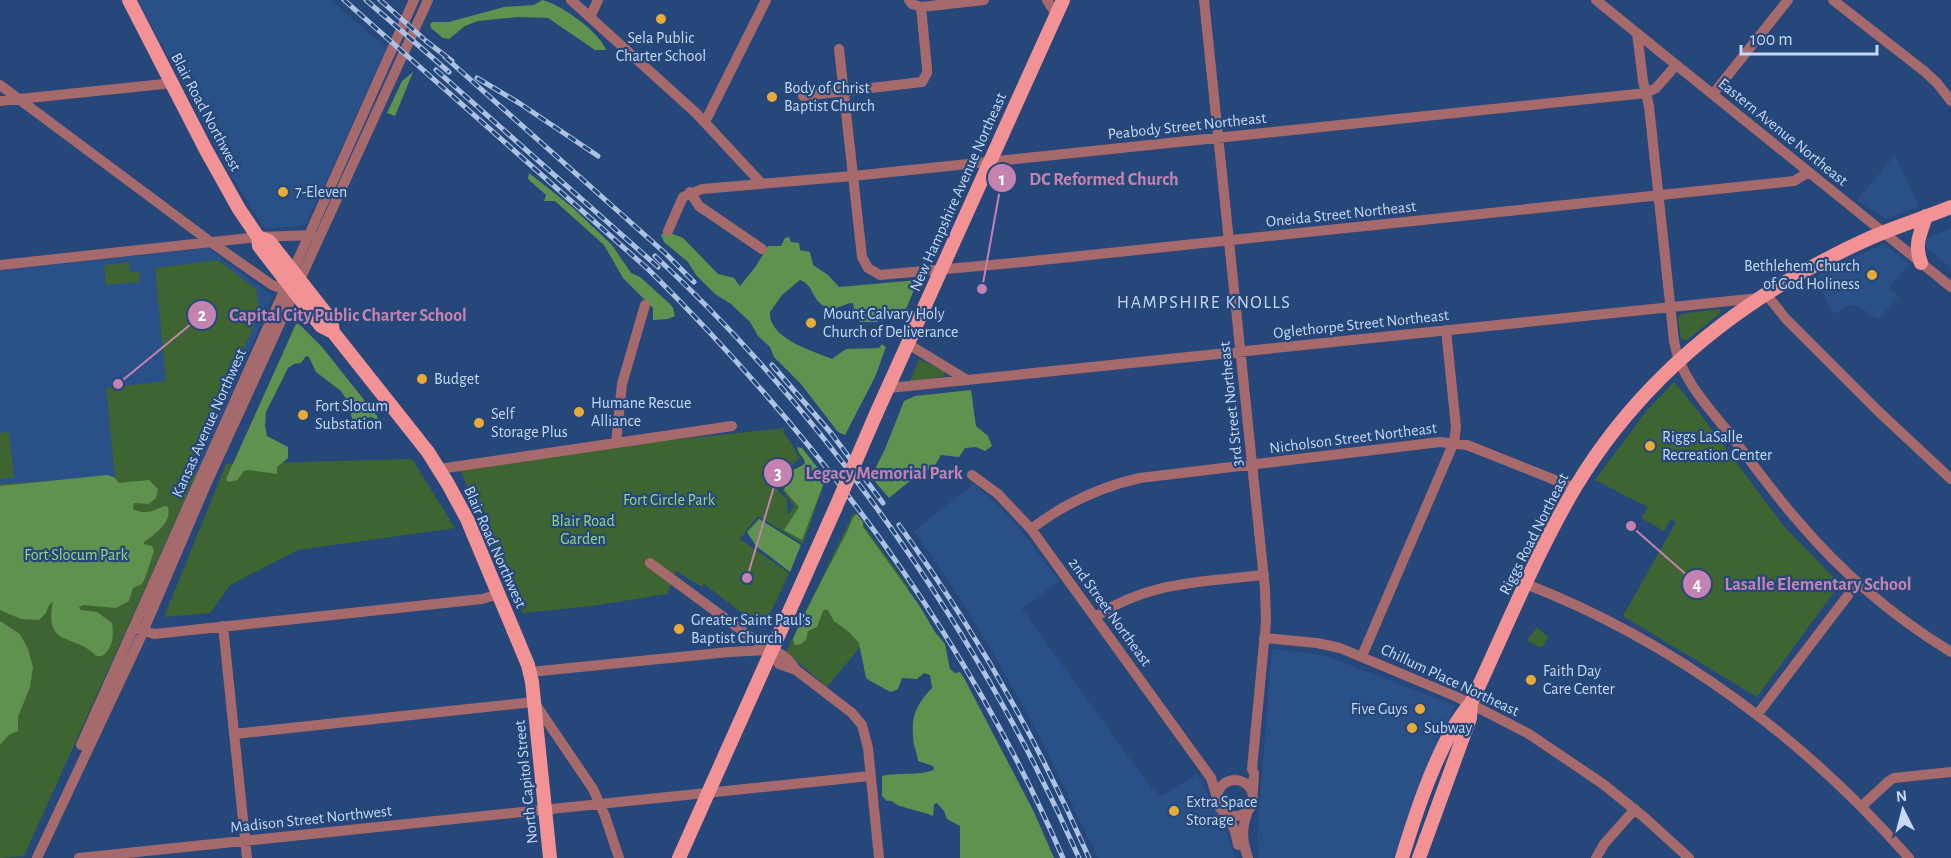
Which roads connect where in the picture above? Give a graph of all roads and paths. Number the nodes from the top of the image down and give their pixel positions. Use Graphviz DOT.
graph roads {
  1 [pos="129,0"];
  2 [pos="414,0"];
  3 [pos="428,0"];
  4 [pos="571,0"];
  5 [pos="598,0"];
  6 [pos="766,0"];
  7 [pos="909,0"];
  8 [pos="983,0"];
  9 [pos="1047,0"];
  10 [pos="1063,0"];
  11 [pos="1204,0"];
  12 [pos="1596,0"];
  13 [pos="1788,0"];
  14 [pos="1833,0"];
  15 [pos="921,7"];
  16 [pos="1056,14"];
  17 [pos="590,17"];
  18 [pos="1637,33"];
  19 [pos="839,49"];
  20 [pos="1676,65"];
  21 [pos="173,83"];
  22 [pos="0,85"];
  23 [pos="844,91"];
  24 [pos="1646,93"];
  25 [pos="1713,94"];
  26 [pos="802,96"];
  27 [pos="21,99"];
  28 [pos="0,101"];
  29 [pos="1951,101"];
  30 [pos="705,122"];
  31 [pos="1218,137"];
  32 [pos="990,161"];
  33 [pos="1809,172"];
  34 [pos="853,176"];
  35 [pos="762,184"];
  36 [pos="690,192"];
  37 [pos="1658,196"];
  38 [pos="1951,207"];
  39 [pos="1926,216"];
  40 [pos="668,231"];
  41 [pos="1883,233"];
  42 [pos="308,235"];
  43 [pos="321,235"];
  44 [pos="258,237"];
  45 [pos="1229,241"];
  46 [pos="212,243"];
  47 [pos="762,249"];
  48 [pos="1921,263"];
  49 [pos="0,266"];
  50 [pos="941,270"];
  51 [pos="291,283"];
  52 [pos="1951,287"];
  53 [pos="1763,296"];
  54 [pos="645,305"];
  55 [pos="1670,307"];
  56 [pos="1446,330"];
  57 [pos="908,344"];
  58 [pos="1241,351"];
  59 [pos="1678,360"];
  60 [pos="967,380"];
  61 [pos="889,388"];
  62 [pos="732,426"];
  63 [pos="1454,442"];
  64 [pos="616,443"];
  65 [pos="1252,465"];
  66 [pos="439,469"];
  67 [pos="972,475"];
  68 [pos="1951,479"];
  69 [pos="1575,488"];
  70 [pos="1031,529"];
  71 [pos="650,562"];
  72 [pos="1264,576"];
  73 [pos="1858,582"];
  74 [pos="1526,584"];
  75 [pos="499,594"];
  76 [pos="1095,617"];
  77 [pos="223,626"];
  78 [pos="138,629"];
  79 [pos="1264,638"];
  80 [pos="770,650"];
  81 [pos="1951,652"];
  82 [pos="1362,656"];
  83 [pos="530,672"];
  84 [pos="534,702"];
  85 [pos="1471,703"];
  86 [pos="1757,715"];
  87 [pos="234,734"];
  88 [pos="1252,769"];
  89 [pos="1951,772"];
  90 [pos="870,776"];
  91 [pos="1211,778"];
  92 [pos="1232,781"];
  93 [pos="1253,791"];
  94 [pos="708,793"];
  95 [pos="1217,798"];
  96 [pos="601,804"];
  97 [pos="1862,806"];
  98 [pos="1635,809"];
  99 [pos="545,810"];
  100 [pos="1248,811"];
  101 [pos="1227,814"];
  102 [pos="245,841"];
  103 [pos="128,855"];
  104 [pos="31,858"];
  105 [pos="37,858"];
  106 [pos="79,858"];
  107 [pos="247,858"];
  108 [pos="550,858"];
  109 [pos="619,858"];
  110 [pos="679,858"];
  111 [pos="879,858"];
  112 [pos="1241,858"];
  113 [pos="1248,858"];
  114 [pos="1402,858"];
  115 [pos="1419,858"];
  116 [pos="1596,858"];
  117 [pos="1689,858"];
  118 [pos="1909,858"];
  1 -- 21 [label="main road, Blair Road Northwest"];
  2 -- 42 [label="street, Kansas Avenue Northwest"];
  3 -- 43 [label="street, Kansas Avenue Northwest"];
  4 -- 17 [label="street"];
  5 -- 17 [label="street"];
  6 -- 30 [label="street"];
  7 -- 15 [label="street"];
  8 -- 15 [label="street"];
  9 -- 16 [label="street"];
  10 -- 16 [label="main road, New Hampshire Avenue Northeast"];
  11 -- 31 [label="street, 3rd Street Northeast"];
  12 -- 18 [label="street, Eastern Avenue Northeast"];
  13 -- 25 [label="street"];
  14 -- 29 [label="street"];
  15 -- 23 [label="street"];
  16 -- 32 [label="main road, New Hampshire Avenue Northeast"];
  17 -- 30 [label="street"];
  18 -- 20 [label="street, Eastern Avenue Northeast"];
  18 -- 24 [label="street"];
  19 -- 23 [label="street"];
  20 -- 24 [label="street"];
  20 -- 25 [label="street, Eastern Avenue Northeast"];
  21 -- 27 [label="street"];
  21 -- 44 [label="main road, Blair Road Northwest"];
  22 -- 27 [label="street"];
  23 -- 26 [label="street"];
  23 -- 34 [label="street"];
  24 -- 31 [label="street, Peabody Street Northeast"];
  24 -- 37 [label="street"];
  25 -- 33 [label="street, Eastern Avenue Northeast"];
  27 -- 28 [label="street"];
  27 -- 46 [label="street"];
  30 -- 35 [label="street"];
  31 -- 32 [label="street, Peabody Street Northeast"];
  31 -- 45 [label="street, 3rd Street Northeast"];
  32 -- 34 [label="street, Peabody Street Northeast"];
  32 -- 50 [label="main road, New Hampshire Avenue Northeast"];
  33 -- 37 [label="street, Oneida Street Northeast"];
  33 -- 41 [label="street, Eastern Avenue Northeast"];
  34 -- 35 [label="street, Peabody Street Northeast"];
  34 -- 50 [label="street, Oneida Street Northeast"];
  35 -- 36 [label="street, Peabody Street Northeast"];
  36 -- 40 [label="street"];
  36 -- 47 [label="street"];
  37 -- 45 [label="street, Oneida Street Northeast"];
  37 -- 55 [label="street"];
  38 -- 39 [label="main road, Riggs Road Northeast"];
  39 -- 41 [label="main road, Riggs Road Northeast"];
  39 -- 48 [label="main road"];
  41 -- 48 [label="street, Eastern Avenue Northeast"];
  41 -- 53 [label="main road, Riggs Road Northeast"];
  42 -- 43 [label="street"];
  42 -- 44 [label="street"];
  42 -- 51 [label="street, Kansas Avenue Northwest"];
  43 -- 51 [label="street, Kansas Avenue Northwest"];
  44 -- 46 [label="street"];
  44 -- 51 [label="main road, Blair Road Northwest"];
  45 -- 50 [label="street, Oneida Street Northeast"];
  45 -- 58 [label="street, 3rd Street Northeast"];
  46 -- 49 [label="street"];
  46 -- 51 [label="street"];
  48 -- 52 [label="street, Eastern Avenue Northeast"];
  50 -- 57 [label="main road, New Hampshire Avenue Northeast"];
  51 -- 66 [label="main road, Blair Road Northwest"];
  51 -- 78 [label="street, Kansas Avenue Northwest"];
  53 -- 55 [label="street, Oglethorpe Street Northeast"];
  53 -- 59 [label="main road, Riggs Road Northeast"];
  53 -- 68 [label="street"];
  54 -- 64 [label="street"];
  55 -- 56 [label="street, Oglethorpe Street Northeast"];
  55 -- 59 [label="street"];
  56 -- 58 [label="street, Oglethorpe Street Northeast"];
  56 -- 63 [label="street"];
  57 -- 60 [label="street"];
  57 -- 61 [label="main road, New Hampshire Avenue Northeast"];
  58 -- 60 [label="street, Oglethorpe Street Northeast"];
  58 -- 65 [label="street, 3rd Street Northeast"];
  59 -- 69 [label="main road, Riggs Road Northeast"];
  59 -- 73 [label="street"];
  60 -- 61 [label="street, Oglethorpe Street Northeast"];
  61 -- 80 [label="main road, New Hampshire Avenue Northeast, bridge"];
  62 -- 64 [label="street"];
  63 -- 65 [label="street, Nicholson Street Northeast"];
  63 -- 69 [label="street, Nicholson Street Northeast"];
  63 -- 82 [label="street"];
  64 -- 66 [label="street"];
  65 -- 70 [label="street, Nicholson Street Northeast"];
  65 -- 72 [label="street, 3rd Street Northeast"];
  66 -- 75 [label="main road, Blair Road Northwest"];
  67 -- 70 [label="street, 2nd Street Northeast"];
  69 -- 74 [label="main road, Riggs Road Northeast"];
  70 -- 76 [label="street, 2nd Street Northeast"];
  71 -- 80 [label="street"];
  72 -- 76 [label="street"];
  72 -- 79 [label="street, 3rd Street Northeast"];
  73 -- 81 [label="street"];
  73 -- 86 [label="street"];
  74 -- 85 [label="main road, Riggs Road Northeast"];
  74 -- 86 [label="street"];
  75 -- 77 [label="street"];
  75 -- 83 [label="main road, Blair Road Northwest"];
  76 -- 91 [label="street, 2nd Street Northeast"];
  77 -- 78 [label="street"];
  77 -- 87 [label="street"];
  78 -- 104 [label="street, Kansas Avenue Northwest"];
  78 -- 105 [label="street, Kansas Avenue Northwest"];
  79 -- 82 [label="street, Chillum Place Northeast"];
  79 -- 88 [label="street, 3rd Street Northeast"];
  80 -- 83 [label="street"];
  80 -- 90 [label="street"];
  80 -- 94 [label="main road, New Hampshire Avenue Northeast"];
  82 -- 85 [label="street, Chillum Place Northeast"];
  83 -- 84 [label="main road, Blair Road Northwest"];
  84 -- 87 [label="street"];
  84 -- 96 [label="street"];
  84 -- 99 [label="main road, North Capitol Street"];
  85 -- 98 [label="street, Chillum Place Northeast"];
  85 -- 114 [label="main road, Riggs Road Northeast"];
  85 -- 115 [label="main road, Riggs Road Northeast"];
  86 -- 97 [label="street"];
  87 -- 102 [label="street"];
  88 -- 92 [label="street"];
  88 -- 93 [label="street, 3rd Street Northeast"];
  89 -- 97 [label="street"];
  90 -- 94 [label="street, Madison Street Northwest"];
  90 -- 111 [label="street"];
  91 -- 92 [label="street"];
  91 -- 95 [label="street, 2nd Street Northeast"];
  92 -- 93 [label="street"];
  92 -- 95 [label="street"];
  93 -- 100 [label="street"];
  94 -- 96 [label="street, Madison Street Northwest"];
  94 -- 110 [label="main road, New Hampshire Avenue Northeast"];
  95 -- 101 [label="street"];
  96 -- 99 [label="street, Madison Street Northwest"];
  96 -- 109 [label="street"];
  97 -- 118 [label="street"];
  98 -- 116 [label="street"];
  98 -- 117 [label="street, Chillum Place Northeast"];
  99 -- 102 [label="street, Madison Street Northwest"];
  99 -- 108 [label="main road, North Capitol Street"];
  100 -- 101 [label="street"];
  100 -- 113 [label="street"];
  101 -- 112 [label="street"];
  102 -- 103 [label="street, Madison Street Northwest"];
  102 -- 107 [label="street"];
  103 -- 106 [label="street, Madison Street Northwest"];
}
